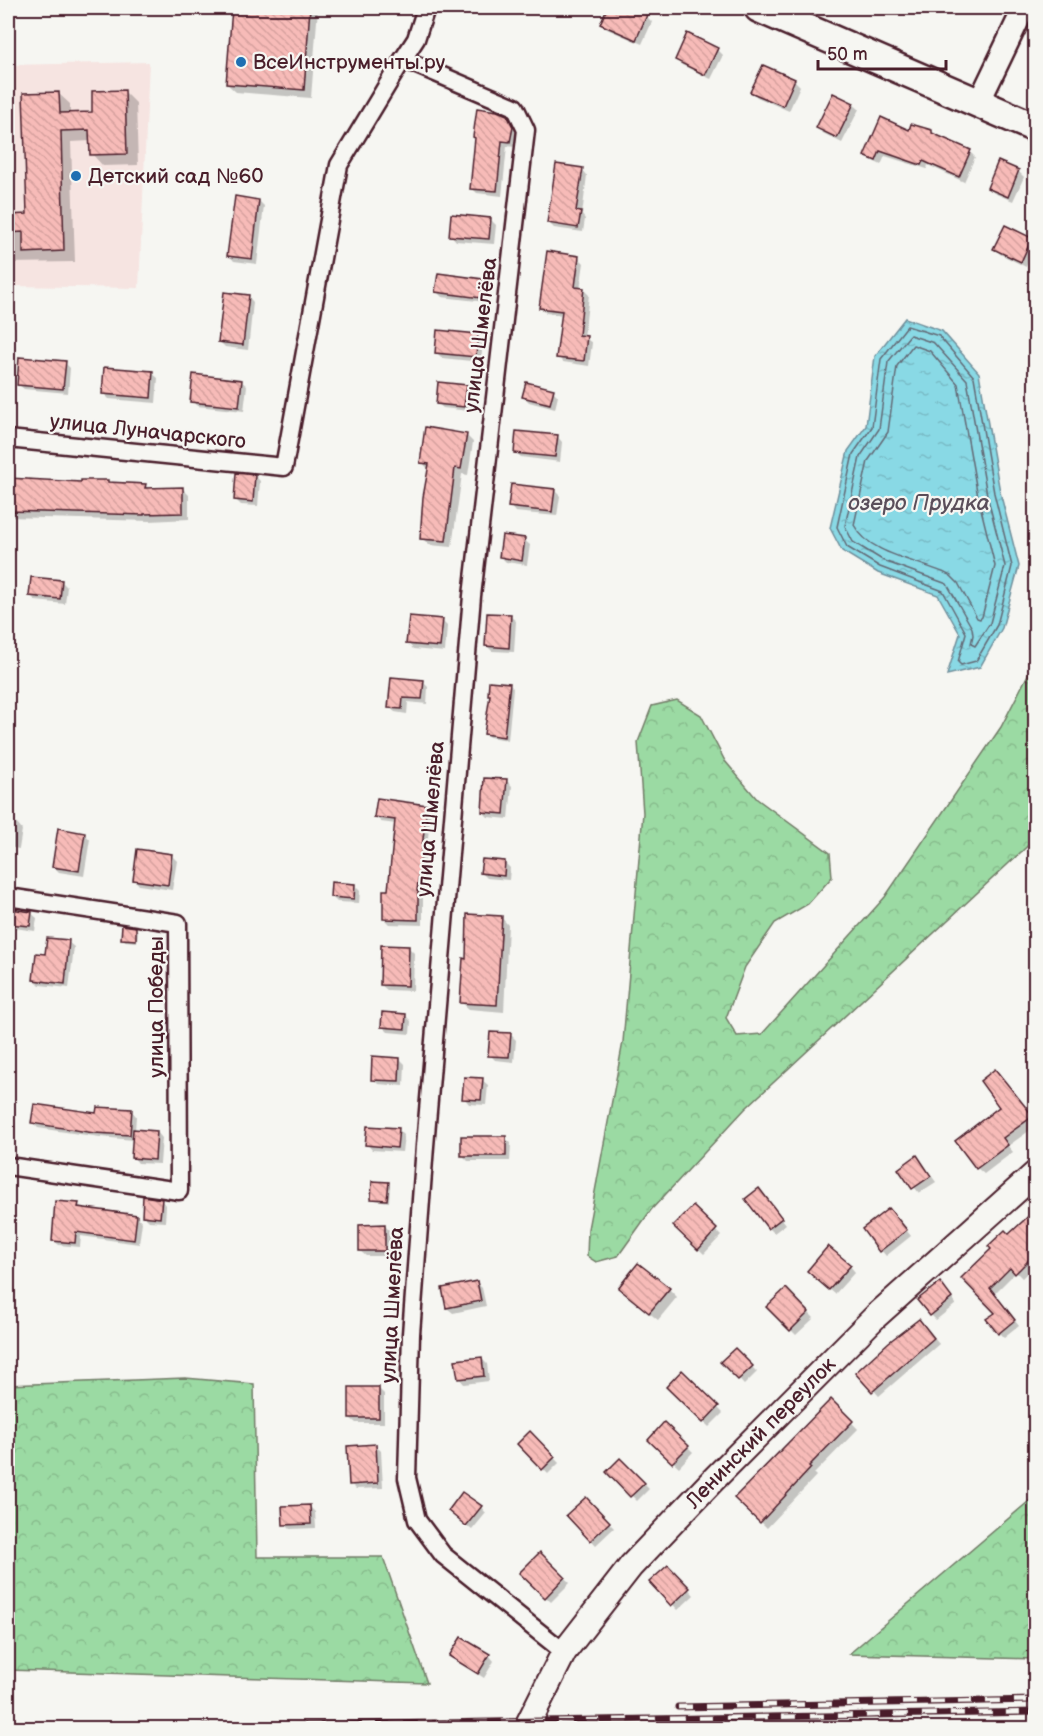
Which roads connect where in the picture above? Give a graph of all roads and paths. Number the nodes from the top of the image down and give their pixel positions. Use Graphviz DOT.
graph roads {
  1 [pos="426,8"];
  2 [pos="759,8"];
  3 [pos="1024,8"];
  4 [pos="403,59"];
  5 [pos="979,102"];
  6 [pos="1035,128"];
  7 [pos="8,439"];
  8 [pos="8,897"];
  9 [pos="8,1166"];
  10 [pos="1035,1173"];
  11 [pos="564,1652"];
  12 [pos="526,1728"];
  1 -- 4 [label="street"];
  2 -- 5 [label="highway"];
  3 -- 5 [label="street"];
  4 -- 7 [label="street, улица Луначарского"];
  4 -- 11 [label="street, улица Шмелёва"];
  5 -- 6 [label="highway"];
  8 -- 9 [label="street, улица Победы"];
  10 -- 11 [label="main road, Ленинский переулок"];
  11 -- 12 [label="main road, Ленинский переулок"];
}
